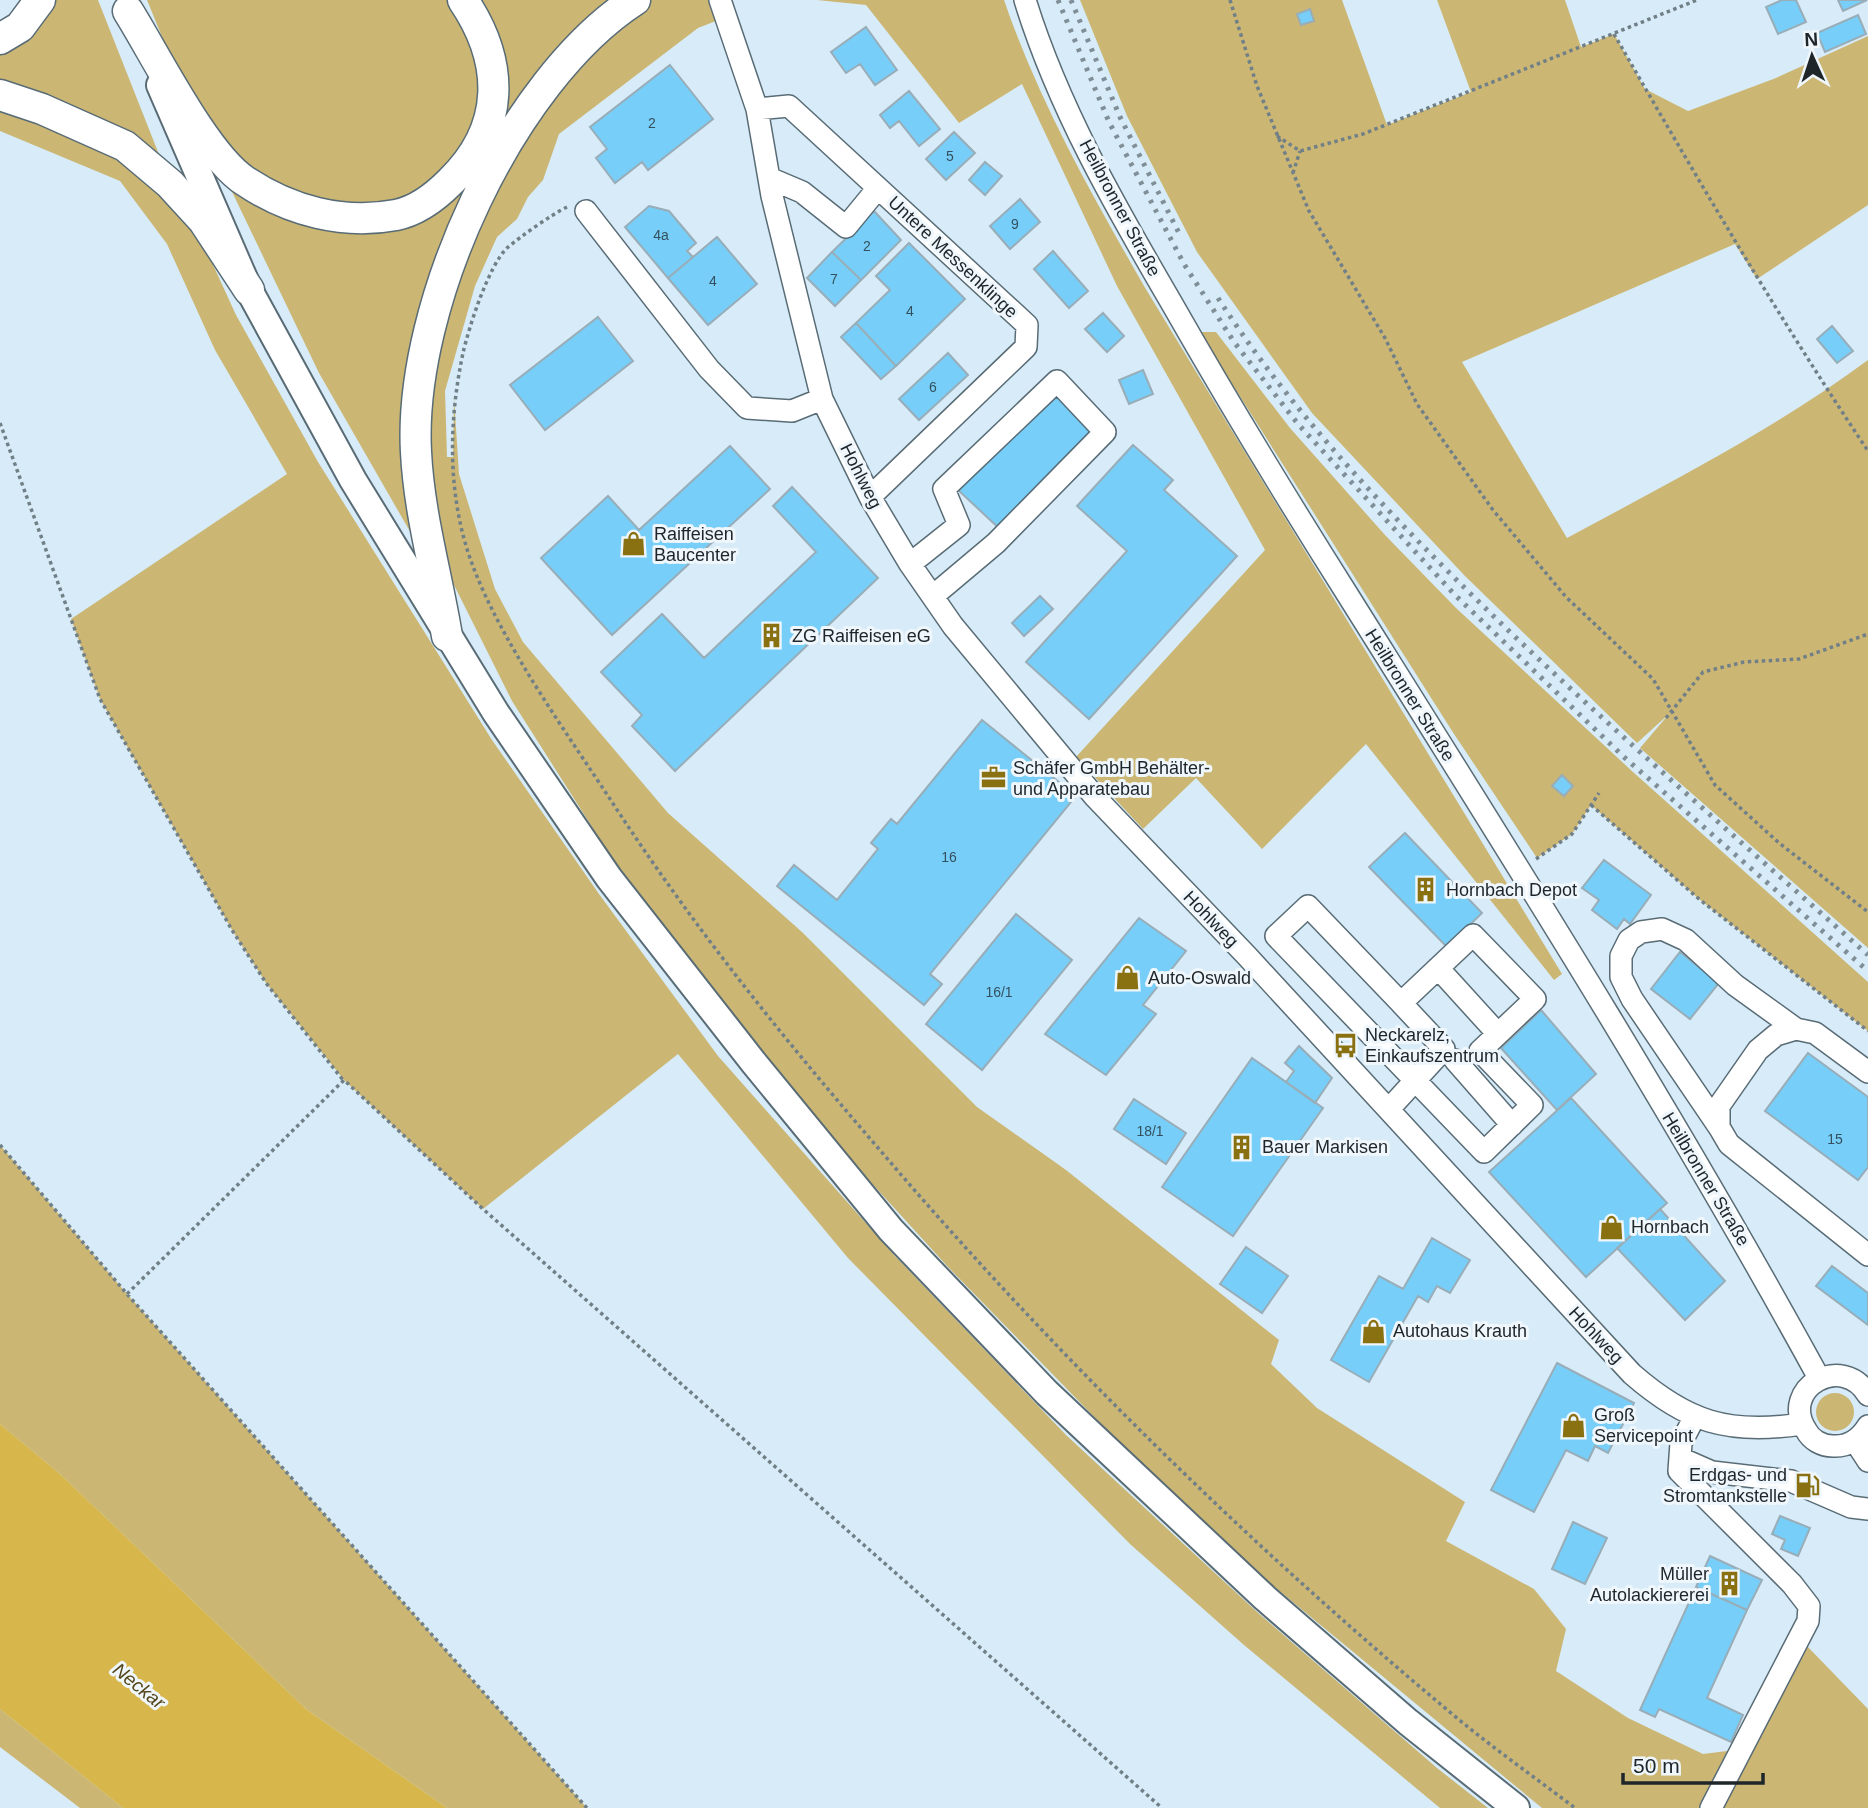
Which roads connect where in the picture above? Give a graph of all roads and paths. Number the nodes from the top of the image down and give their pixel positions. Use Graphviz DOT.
graph roads {
  1 [pos="40,0"];
  2 [pos="463,0"];
  3 [pos="635,0"];
  4 [pos="720,0"];
  5 [pos="1025,0"];
  6 [pos="1230,0"];
  7 [pos="1697,0"];
  8 [pos="126,6"];
  9 [pos="1614,34"];
  10 [pos="0,38"];
  11 [pos="0,95"];
  12 [pos="757,109"];
  13 [pos="1278,136"];
  14 [pos="1300,151"];
  15 [pos="1293,174"];
  16 [pos="769,178"];
  17 [pos="878,188"];
  18 [pos="586,211"];
  19 [pos="248,290"];
  20 [pos="822,398"];
  21 [pos="0,423"];
  22 [pos="1868,451"];
  23 [pos="870,497"];
  24 [pos="910,564"];
  25 [pos="933,596"];
  26 [pos="1868,634"];
  27 [pos="447,635"];
  28 [pos="1672,710"];
  29 [pos="1666,718"];
  30 [pos="1599,793"];
  31 [pos="1591,805"];
  32 [pos="1520,868"];
  33 [pos="1868,912"];
  34 [pos="1276,936"];
  35 [pos="1247,956"];
  36 [pos="1438,968"];
  37 [pos="1401,1003"];
  38 [pos="1796,1029"];
  39 [pos="1868,1031"];
  40 [pos="1498,1034"];
  41 [pos="1480,1051"];
  42 [pos="1449,1055"];
  43 [pos="1868,1072"];
  44 [pos="1413,1079"];
  45 [pos="344,1080"];
  46 [pos="1389,1109"];
  47 [pos="1512,1125"];
  48 [pos="1719,1126"];
  49 [pos="0,1144"];
  50 [pos="1868,1255"];
  51 [pos="127,1294"];
  52 [pos="1819,1378"];
  53 [pos="1868,1393"];
  54 [pos="1694,1418"];
  55 [pos="1802,1424"];
  56 [pos="1861,1433"];
  57 [pos="1680,1458"];
  58 [pos="1868,1461"];
  59 [pos="1868,1509"];
  60 [pos="587,1808"];
  61 [pos="1162,1808"];
  62 [pos="1516,1808"];
  63 [pos="1575,1808"];
  64 [pos="1711,1808"];
  1 -- 10 [label="highway"];
  2 -- 8 [label="highway"];
  3 -- 27 [label="highway"];
  4 -- 12 [label="street, Hohlweg"];
  5 -- 32 [label="street, Heilbronner Straße"];
  6 -- 13 [label="path"];
  7 -- 9 [label="path"];
  8 -- 19 [label="main road"];
  9 -- 14 [label="path"];
  9 -- 22 [label="path"];
  11 -- 19 [label="highway"];
  12 -- 16 [label="street, Hohlweg"];
  12 -- 17 [label="street, Untere Messenklinge"];
  13 -- 14 [label="path"];
  13 -- 15 [label="path"];
  14 -- 15 [label="path"];
  15 -- 28 [label="path"];
  16 -- 17 [label="street"];
  16 -- 20 [label="street, Hohlweg"];
  17 -- 23 [label="street, Untere Messenklinge"];
  18 -- 20 [label="street"];
  18 -- 63 [label="path"];
  19 -- 27 [label="main road"];
  20 -- 23 [label="street, Hohlweg"];
  21 -- 45 [label="path"];
  23 -- 24 [label="street, Hohlweg"];
  24 -- 25 [label="street, Hohlweg"];
  24 -- 25 [label="street"];
  25 -- 35 [label="street, Hohlweg"];
  26 -- 28 [label="path"];
  27 -- 62 [label="main road"];
  28 -- 29 [label="path"];
  28 -- 33 [label="path"];
  30 -- 31 [label="path"];
  31 -- 32 [label="path"];
  31 -- 39 [label="path"];
  32 -- 52 [label="street, Heilbronner Straße"];
  34 -- 35 [label="street"];
  34 -- 37 [label="street"];
  34 -- 44 [label="street"];
  35 -- 46 [label="street, Hohlweg"];
  36 -- 37 [label="street"];
  36 -- 40 [label="street"];
  36 -- 40 [label="street"];
  37 -- 42 [label="street"];
  38 -- 43 [label="street"];
  38 -- 48 [label="street"];
  38 -- 48 [label="street"];
  40 -- 41 [label="street"];
  41 -- 42 [label="street"];
  41 -- 47 [label="street"];
  42 -- 44 [label="street"];
  42 -- 47 [label="street"];
  44 -- 46 [label="street"];
  44 -- 47 [label="street"];
  45 -- 51 [label="path"];
  45 -- 61 [label="path"];
  46 -- 54 [label="street, Hohlweg"];
  48 -- 50 [label="street"];
  49 -- 51 [label="path"];
  51 -- 60 [label="path"];
  52 -- 53 [label="street"];
  52 -- 55 [label="street"];
  54 -- 55 [label="street, Hohlweg"];
  54 -- 57 [label="street"];
  55 -- 56 [label="street"];
  56 -- 58 [label="street"];
  57 -- 59 [label="street"];
  57 -- 64 [label="street"];
}
